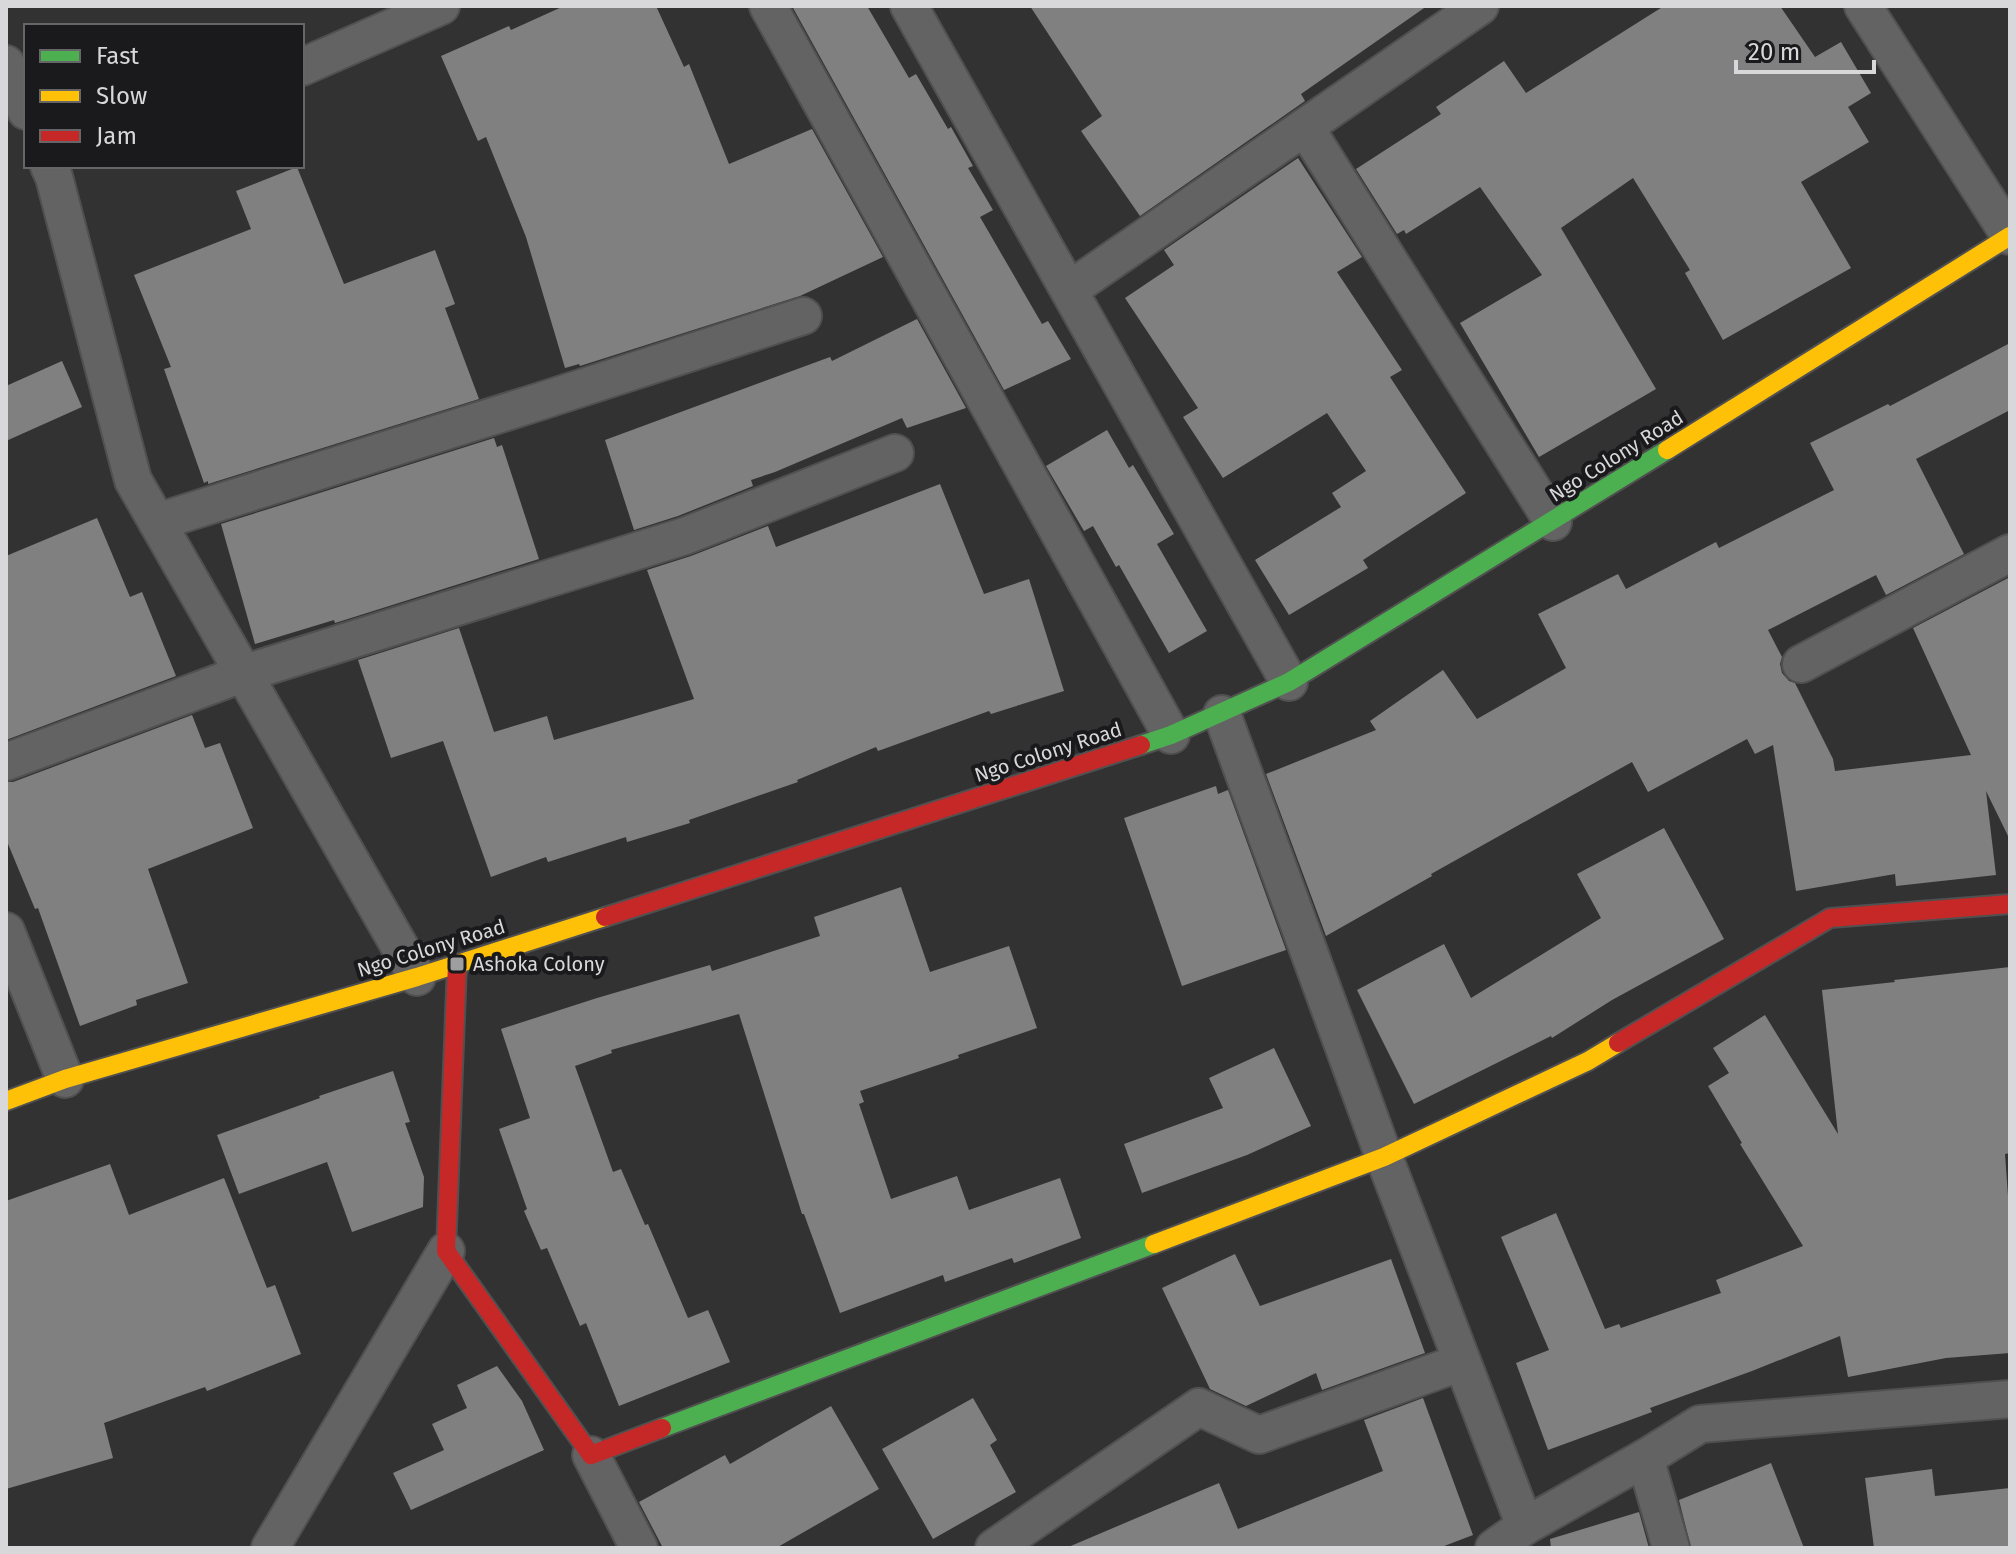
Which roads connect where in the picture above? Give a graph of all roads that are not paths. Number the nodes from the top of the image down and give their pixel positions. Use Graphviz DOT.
graph roads {
  1 [pos="441,6"];
  2 [pos="768,6"];
  3 [pos="909,6"];
  4 [pos="1480,6"];
  5 [pos="1863,6"];
  6 [pos="6,64"];
  7 [pos="304,66"];
  8 [pos="24,106"];
  9 [pos="1305,127"];
  10 [pos="60,170"];
  11 [pos="2010,236"];
  12 [pos="1069,290"];
  13 [pos="803,316"];
  14 [pos="895,453"];
  15 [pos="157,522"];
  16 [pos="1553,522"];
  17 [pos="2010,553"];
  18 [pos="1801,664"];
  19 [pos="242,674"];
  20 [pos="1289,682"];
  21 [pos="1222,714"];
  22 [pos="1171,735"];
  23 [pos="6,762"];
  24 [pos="2010,904"];
  25 [pos="6,931"];
  26 [pos="457,964"];
  27 [pos="417,977"];
  28 [pos="65,1079"];
  29 [pos="6,1101"];
  30 [pos="1384,1157"];
  31 [pos="446,1251"];
  32 [pos="1462,1362"];
  33 [pos="2010,1399"];
  34 [pos="591,1455"];
  35 [pos="1645,1458"];
  36 [pos="1525,1526"];
  37 [pos="270,1548"];
  38 [pos="639,1548"];
  39 [pos="994,1548"];
  40 [pos="1494,1548"];
  41 [pos="1671,1548"];
  1 -- 7 [label="street"];
  2 -- 22 [label="street"];
  3 -- 12 [label="street"];
  4 -- 9 [label="street"];
  5 -- 11 [label="street"];
  6 -- 8 [label="street"];
  9 -- 12 [label="street"];
  9 -- 16 [label="street"];
  10 -- 15 [label="street"];
  11 -- 16 [label="street, Ngo Colony Road"];
  12 -- 20 [label="street"];
  13 -- 15 [label="street"];
  14 -- 19 [label="street"];
  15 -- 19 [label="street"];
  16 -- 20 [label="street, Ngo Colony Road"];
  17 -- 18 [label="street"];
  19 -- 23 [label="street"];
  19 -- 27 [label="street"];
  20 -- 21 [label="street, Ngo Colony Road"];
  21 -- 22 [label="street, Ngo Colony Road"];
  21 -- 30 [label="street"];
  22 -- 26 [label="street, Ngo Colony Road"];
  24 -- 30 [label="street"];
  25 -- 28 [label="street"];
  26 -- 27 [label="street, Ngo Colony Road"];
  26 -- 31 [label="street"];
  27 -- 28 [label="street, Ngo Colony Road"];
  28 -- 29 [label="street, Ngo Colony Road"];
  30 -- 32 [label="street"];
  30 -- 34 [label="street"];
  31 -- 34 [label="street"];
  31 -- 37 [label="street"];
  32 -- 36 [label="street"];
  32 -- 39 [label="street"];
  33 -- 35 [label="street"];
  34 -- 38 [label="street"];
  35 -- 36 [label="street"];
  35 -- 41 [label="street"];
  36 -- 40 [label="street"];
}
